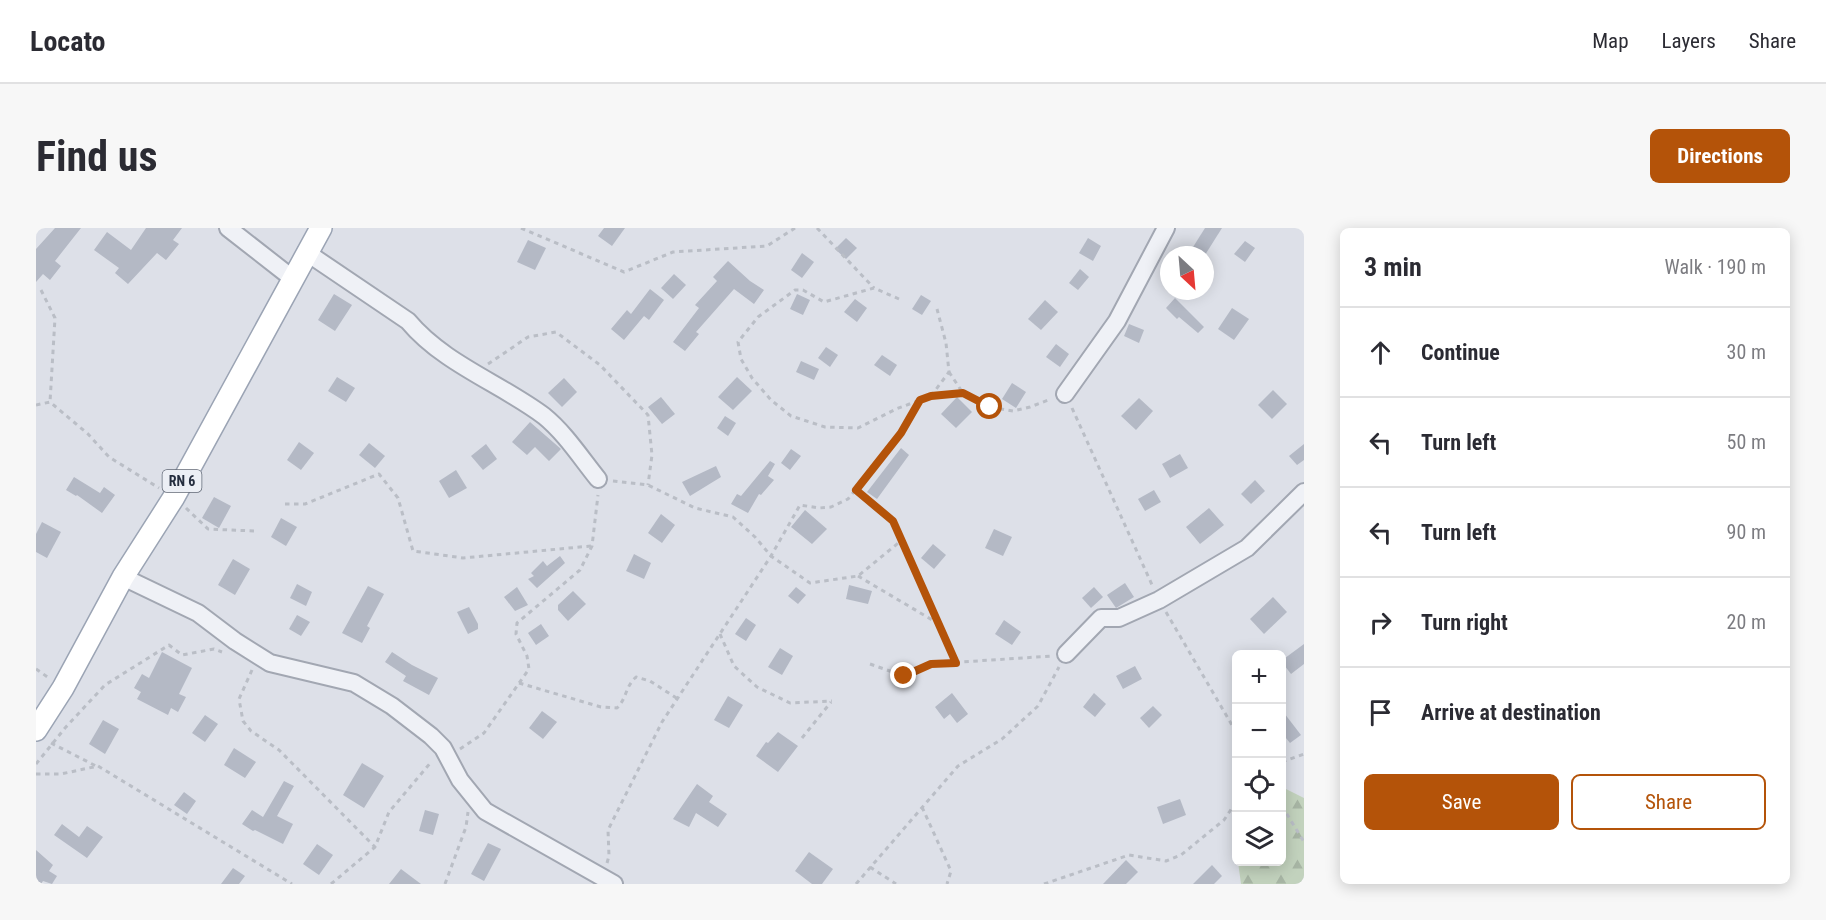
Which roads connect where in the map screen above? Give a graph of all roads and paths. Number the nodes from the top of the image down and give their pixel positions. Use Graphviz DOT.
graph roads {
  1 [pos="228,228"];
  2 [pos="321,228"];
  3 [pos="521,228"];
  4 [pos="795,228"];
  5 [pos="817,228"];
  6 [pos="1166,228"];
  7 [pos="306,252"];
  8 [pos="292,278"];
  9 [pos="874,288"];
  10 [pos="42,290"];
  11 [pos="899,299"];
  12 [pos="937,309"];
  13 [pos="949,372"];
  14 [pos="474,373"];
  15 [pos="963,393"];
  16 [pos="1065,393"];
  17 [pos="931,396"];
  18 [pos="920,400"];
  19 [pos="50,402"];
  20 [pos="36,405"];
  21 [pos="598,479"];
  22 [pos="648,485"];
  23 [pos="856,490"];
  24 [pos="1304,492"];
  25 [pos="174,497"];
  26 [pos="285,504"];
  27 [pos="254,531"];
  28 [pos="902,540"];
  29 [pos="592,546"];
  30 [pos="771,556"];
  31 [pos="858,576"];
  32 [pos="123,577"];
  33 [pos="1159,600"];
  34 [pos="939,624"];
  35 [pos="720,634"];
  36 [pos="224,653"];
  37 [pos="1066,654"];
  38 [pos="270,663"];
  39 [pos="956,663"];
  40 [pos="870,664"];
  41 [pos="519,683"];
  42 [pos="678,699"];
  43 [pos="1232,725"];
  44 [pos="40,734"];
  45 [pos="802,738"];
  46 [pos="52,744"];
  47 [pos="446,752"];
  48 [pos="1304,754"];
  49 [pos="1286,760"];
  50 [pos="36,764"];
  51 [pos="98,766"];
  52 [pos="36,774"];
  53 [pos="470,793"];
  54 [pos="922,807"];
  55 [pos="1232,808"];
  56 [pos="1285,812"];
  57 [pos="1304,842"];
  58 [pos="375,847"];
  59 [pos="870,867"];
  60 [pos="608,881"];
  61 [pos="292,884"];
  62 [pos="331,884"];
  63 [pos="445,884"];
  64 [pos="856,884"];
  65 [pos="896,884"];
  66 [pos="947,884"];
  67 [pos="1044,884"];
  1 -- 8 [label="street"];
  2 -- 7 [label="main road, RN 6"];
  3 -- 4 [label="path"];
  5 -- 9 [label="path"];
  6 -- 16 [label="street"];
  7 -- 8 [label="main road, RN 6"];
  7 -- 14 [label="street"];
  8 -- 25 [label="main road, RN 6"];
  9 -- 11 [label="path"];
  9 -- 18 [label="path"];
  10 -- 19 [label="path"];
  12 -- 13 [label="path"];
  13 -- 15 [label="path"];
  13 -- 17 [label="path"];
  14 -- 21 [label="street"];
  14 -- 22 [label="path"];
  15 -- 16 [label="path"];
  15 -- 17 [label="path"];
  16 -- 33 [label="path"];
  17 -- 18 [label="path"];
  18 -- 23 [label="path"];
  19 -- 20 [label="path"];
  19 -- 25 [label="path"];
  21 -- 22 [label="path"];
  21 -- 29 [label="path"];
  22 -- 30 [label="path"];
  23 -- 28 [label="path"];
  23 -- 30 [label="path"];
  24 -- 33 [label="street"];
  25 -- 27 [label="path"];
  25 -- 32 [label="main road, RN 6"];
  26 -- 29 [label="path"];
  28 -- 31 [label="path"];
  28 -- 34 [label="path"];
  29 -- 41 [label="path"];
  30 -- 31 [label="path"];
  30 -- 35 [label="path"];
  31 -- 34 [label="path"];
  32 -- 38 [label="street"];
  32 -- 44 [label="main road, RN 6"];
  33 -- 37 [label="street"];
  33 -- 43 [label="path"];
  34 -- 39 [label="path"];
  35 -- 42 [label="path"];
  35 -- 45 [label="path"];
  36 -- 46 [label="path"];
  37 -- 39 [label="path"];
  37 -- 54 [label="path"];
  38 -- 47 [label="street"];
  38 -- 58 [label="path"];
  39 -- 40 [label="path"];
  41 -- 42 [label="path"];
  41 -- 47 [label="path"];
  42 -- 60 [label="path"];
  44 -- 46 [label="path"];
  46 -- 50 [label="path"];
  46 -- 51 [label="path"];
  47 -- 53 [label="street"];
  47 -- 58 [label="path"];
  48 -- 49 [label="path"];
  51 -- 52 [label="path"];
  51 -- 61 [label="path"];
  53 -- 60 [label="street"];
  53 -- 63 [label="path"];
  54 -- 59 [label="path"];
  54 -- 66 [label="path"];
  55 -- 67 [label="path"];
  56 -- 57 [label="path"];
  58 -- 62 [label="path"];
  59 -- 64 [label="path"];
  59 -- 65 [label="path"];
}
